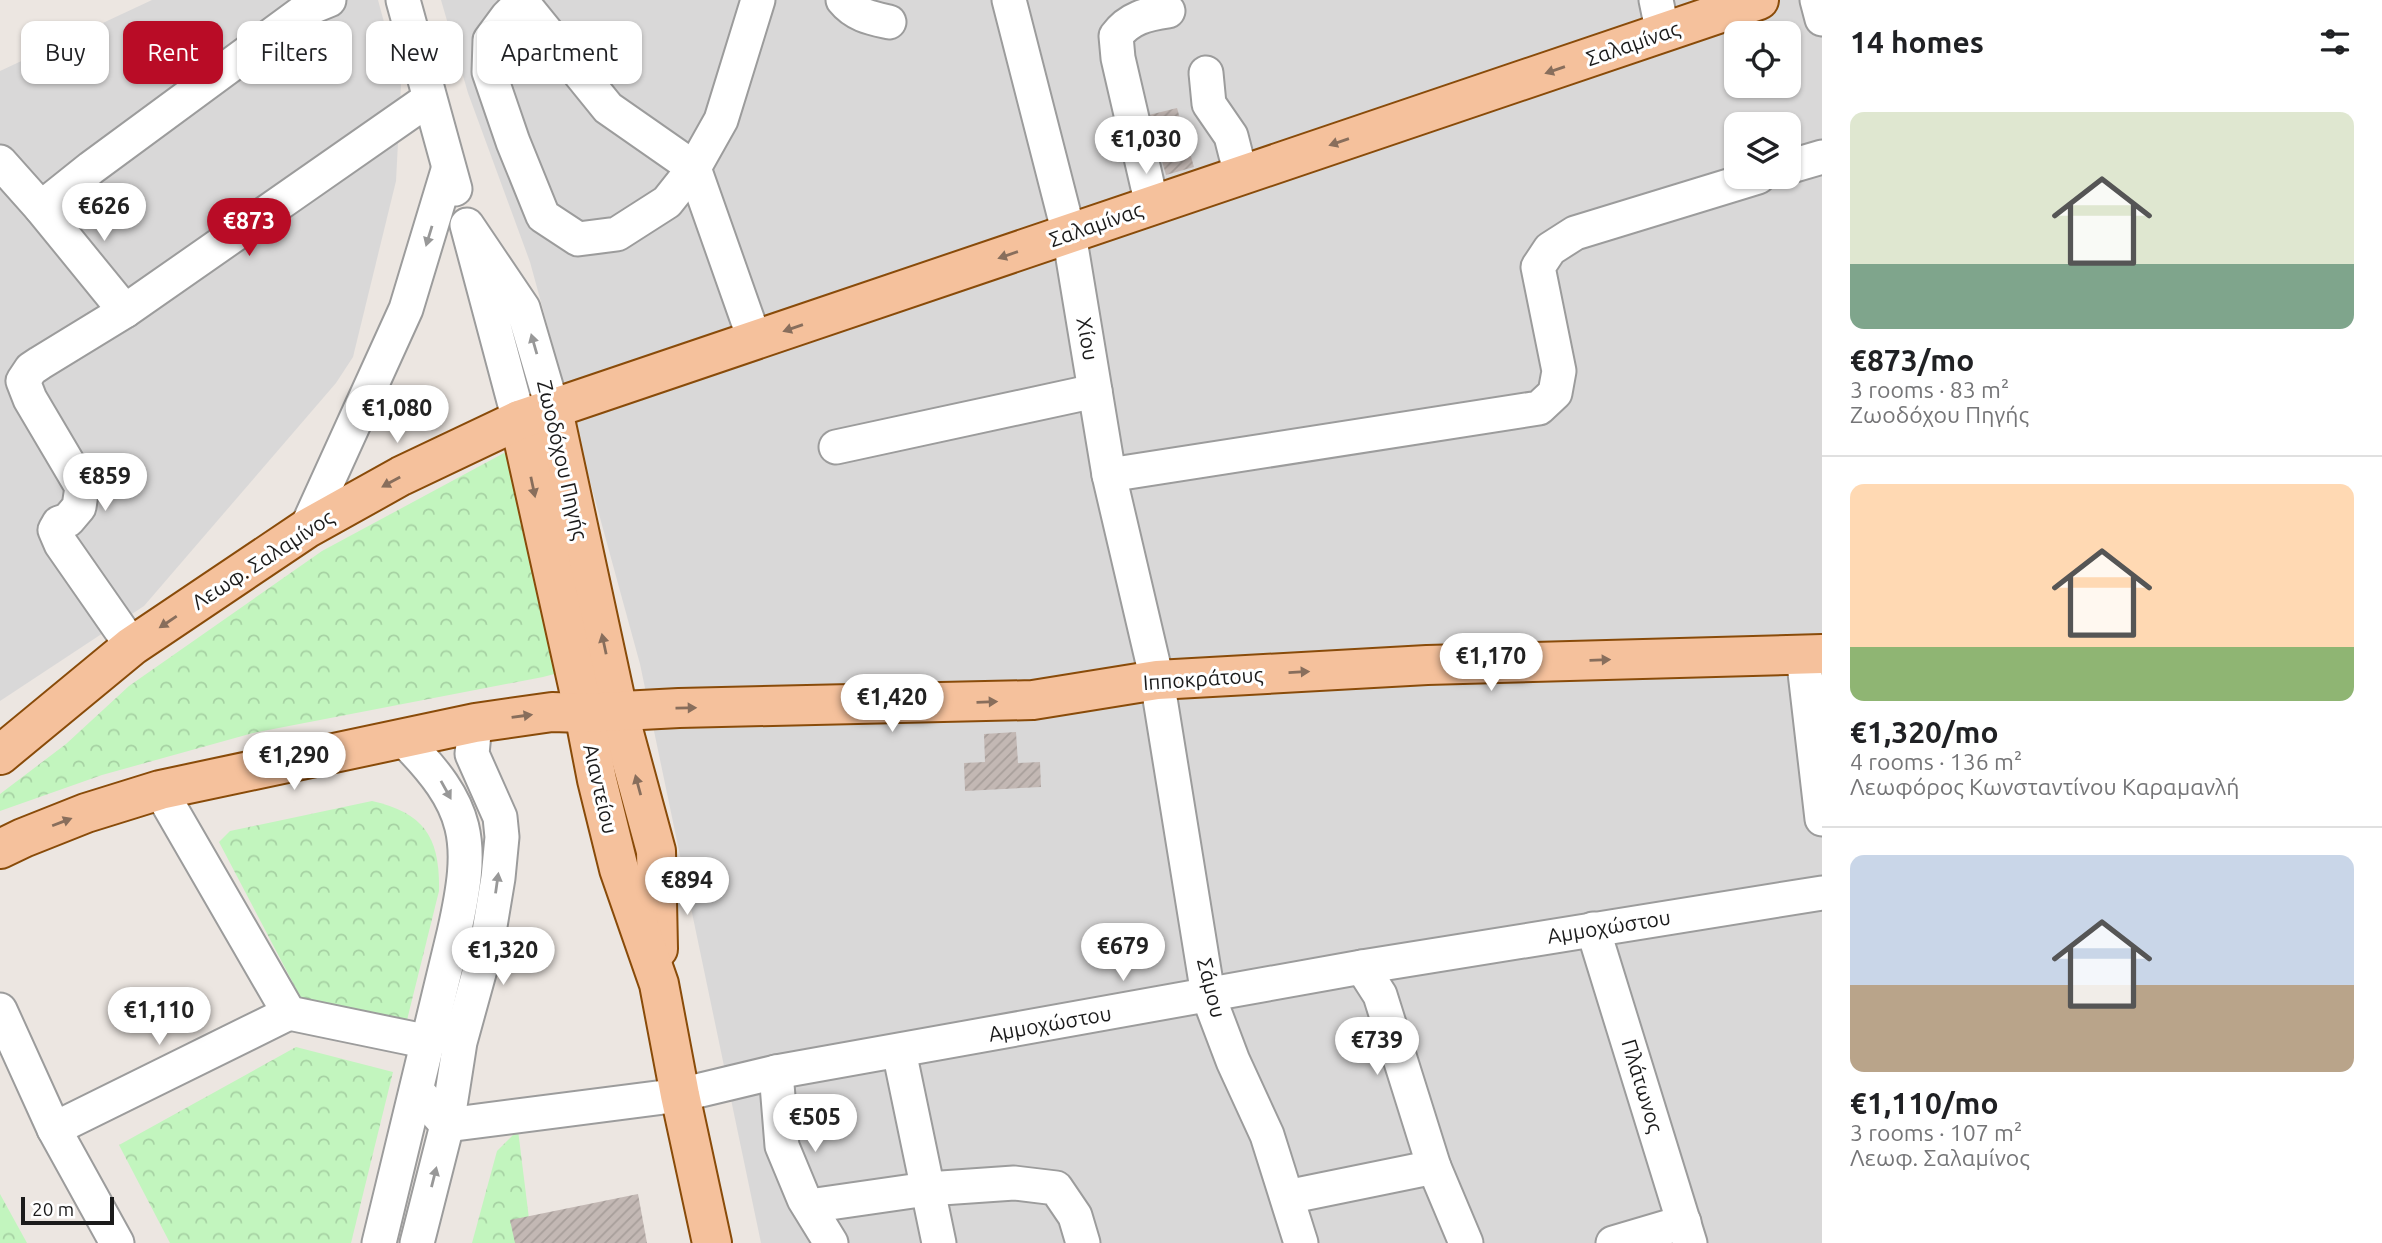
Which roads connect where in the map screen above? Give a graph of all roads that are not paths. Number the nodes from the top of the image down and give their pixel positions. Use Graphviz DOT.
graph roads {
  1 [pos="329,0"];
  2 [pos="403,0"];
  3 [pos="758,0"];
  4 [pos="843,0"];
  5 [pos="1009,0"];
  6 [pos="1759,0"];
  7 [pos="1817,0"];
  8 [pos="523,1"];
  9 [pos="1168,11"];
  10 [pos="1659,17"];
  11 [pos="1822,19"];
  12 [pos="889,22"];
  13 [pos="1206,73"];
  14 [pos="429,99"];
  15 [pos="1822,157"];
  16 [pos="0,162"];
  17 [pos="1801,163"];
  18 [pos="694,168"];
  19 [pos="448,170"];
  20 [pos="1241,175"];
  21 [pos="1724,187"];
  22 [pos="1152,205"];
  23 [pos="41,208"];
  24 [pos="1069,234"];
  25 [pos="125,311"];
  26 [pos="755,341"];
  27 [pos="1096,391"];
  28 [pos="536,415"];
  29 [pos="836,447"];
  30 [pos="1109,475"];
  31 [pos="306,529"];
  32 [pos="132,646"];
  33 [pos="1812,654"];
  34 [pos="1157,680"];
  35 [pos="67,700"];
  36 [pos="601,712"];
  37 [pos="475,723"];
  38 [pos="402,738"];
  39 [pos="0,755"];
  40 [pos="0,766"];
  41 [pos="160,790"];
  42 [pos="1822,819"];
  43 [pos="0,849"];
  44 [pos="1822,893"];
  45 [pos="1593,929"];
  46 [pos="1362,967"];
  47 [pos="1208,995"];
  48 [pos="0,1010"];
  49 [pos="289,1013"];
  50 [pos="429,1042"];
  51 [pos="899,1051"];
  52 [pos="776,1072"];
  53 [pos="417,1091"];
  54 [pos="680,1095"];
  55 [pos="447,1125"];
  56 [pos="54,1129"];
  57 [pos="1434,1167"];
  58 [pos="927,1189"];
  59 [pos="1286,1197"];
  60 [pos="809,1206"];
  61 [pos="1687,1232"];
  62 [pos="117,1243"];
  63 [pos="379,1243"];
  64 [pos="417,1243"];
  65 [pos="712,1243"];
  66 [pos="831,1243"];
  67 [pos="939,1243"];
  68 [pos="1083,1243"];
  69 [pos="1301,1243"];
  70 [pos="1466,1243"];
  71 [pos="1613,1243"];
  1 -- 23 [label="street"];
  2 -- 14 [label="street, Ζωοδόχου Πηγής"];
  3 -- 18 [label="street"];
  4 -- 12 [label="street"];
  5 -- 24 [label="street, Χίου"];
  6 -- 10 [label="main road, Σαλαμίνας"];
  7 -- 11 [label="street"];
  8 -- 18 [label="street"];
  8 -- 18 [label="street"];
  9 -- 22 [label="street"];
  10 -- 20 [label="main road, Σαλαμίνας, one-way"];
  13 -- 20 [label="street"];
  14 -- 19 [label="street, Ζωοδόχου Πηγής"];
  14 -- 25 [label="street"];
  15 -- 17 [label="street"];
  16 -- 23 [label="street"];
  18 -- 26 [label="street"];
  19 -- 28 [label="street, Ζωοδόχου Πηγής"];
  19 -- 31 [label="street, one-way"];
  20 -- 22 [label="main road, Σαλαμίνας"];
  21 -- 30 [label="street"];
  22 -- 24 [label="main road, Σαλαμίνας"];
  23 -- 25 [label="street"];
  24 -- 26 [label="main road, Σαλαμίνας, one-way"];
  24 -- 27 [label="street, Χίου"];
  25 -- 32 [label="street"];
  26 -- 28 [label="main road, Σαλαμίνας"];
  27 -- 29 [label="street"];
  27 -- 30 [label="street, Χίου"];
  28 -- 31 [label="main road, Λεωφ. Σαλαμίνος, one-way"];
  28 -- 36 [label="main road, Ζωοδόχου Πηγής"];
  30 -- 34 [label="street, Χίου"];
  31 -- 32 [label="main road, Λεωφ. Σαλαμίνος, one-way"];
  32 -- 35 [label="main road, Λεωφ. Σαλαμίνος"];
  34 -- 33 [label="main road, Ιπποκράτους, one-way"];
  33 -- 42 [label="street"];
  36 -- 34 [label="main road, Ιπποκράτους, one-way"];
  34 -- 47 [label="street, Σάμου"];
  35 -- 39 [label="main road, Λεωφ. Σαλαμίνος"];
  35 -- 40 [label="main road"];
  37 -- 36 [label="main road, one-way"];
  36 -- 54 [label="main road, Αιαντείου"];
  37 -- 38 [label="main road"];
  55 -- 37 [label="street, one-way"];
  38 -- 41 [label="main road"];
  38 -- 50 [label="street, one-way"];
  43 -- 41 [label="main road, one-way"];
  41 -- 49 [label="street"];
  44 -- 45 [label="street, Αμμοχώστου"];
  45 -- 46 [label="street, Αμμοχώστου"];
  45 -- 61 [label="street, Πλάτωνος"];
  46 -- 47 [label="street, Αμμοχώστου"];
  46 -- 57 [label="street"];
  47 -- 51 [label="street, Αμμοχώστου"];
  47 -- 59 [label="street, Σάμου"];
  48 -- 56 [label="street"];
  49 -- 50 [label="street"];
  49 -- 56 [label="street"];
  50 -- 53 [label="street"];
  51 -- 52 [label="street, Αμμοχώστου"];
  51 -- 58 [label="street"];
  52 -- 54 [label="street, Αμμοχώστου"];
  52 -- 60 [label="street"];
  53 -- 55 [label="street"];
  53 -- 63 [label="street"];
  54 -- 55 [label="street, Αμμοχώστου"];
  54 -- 65 [label="main road, Αιαντείου"];
  64 -- 55 [label="street, one-way"];
  56 -- 62 [label="street"];
  57 -- 59 [label="street"];
  57 -- 70 [label="street"];
  58 -- 60 [label="street"];
  58 -- 67 [label="street"];
  58 -- 68 [label="street"];
  59 -- 69 [label="street, Σάμου"];
  60 -- 66 [label="street"];
  61 -- 71 [label="street"];
}
